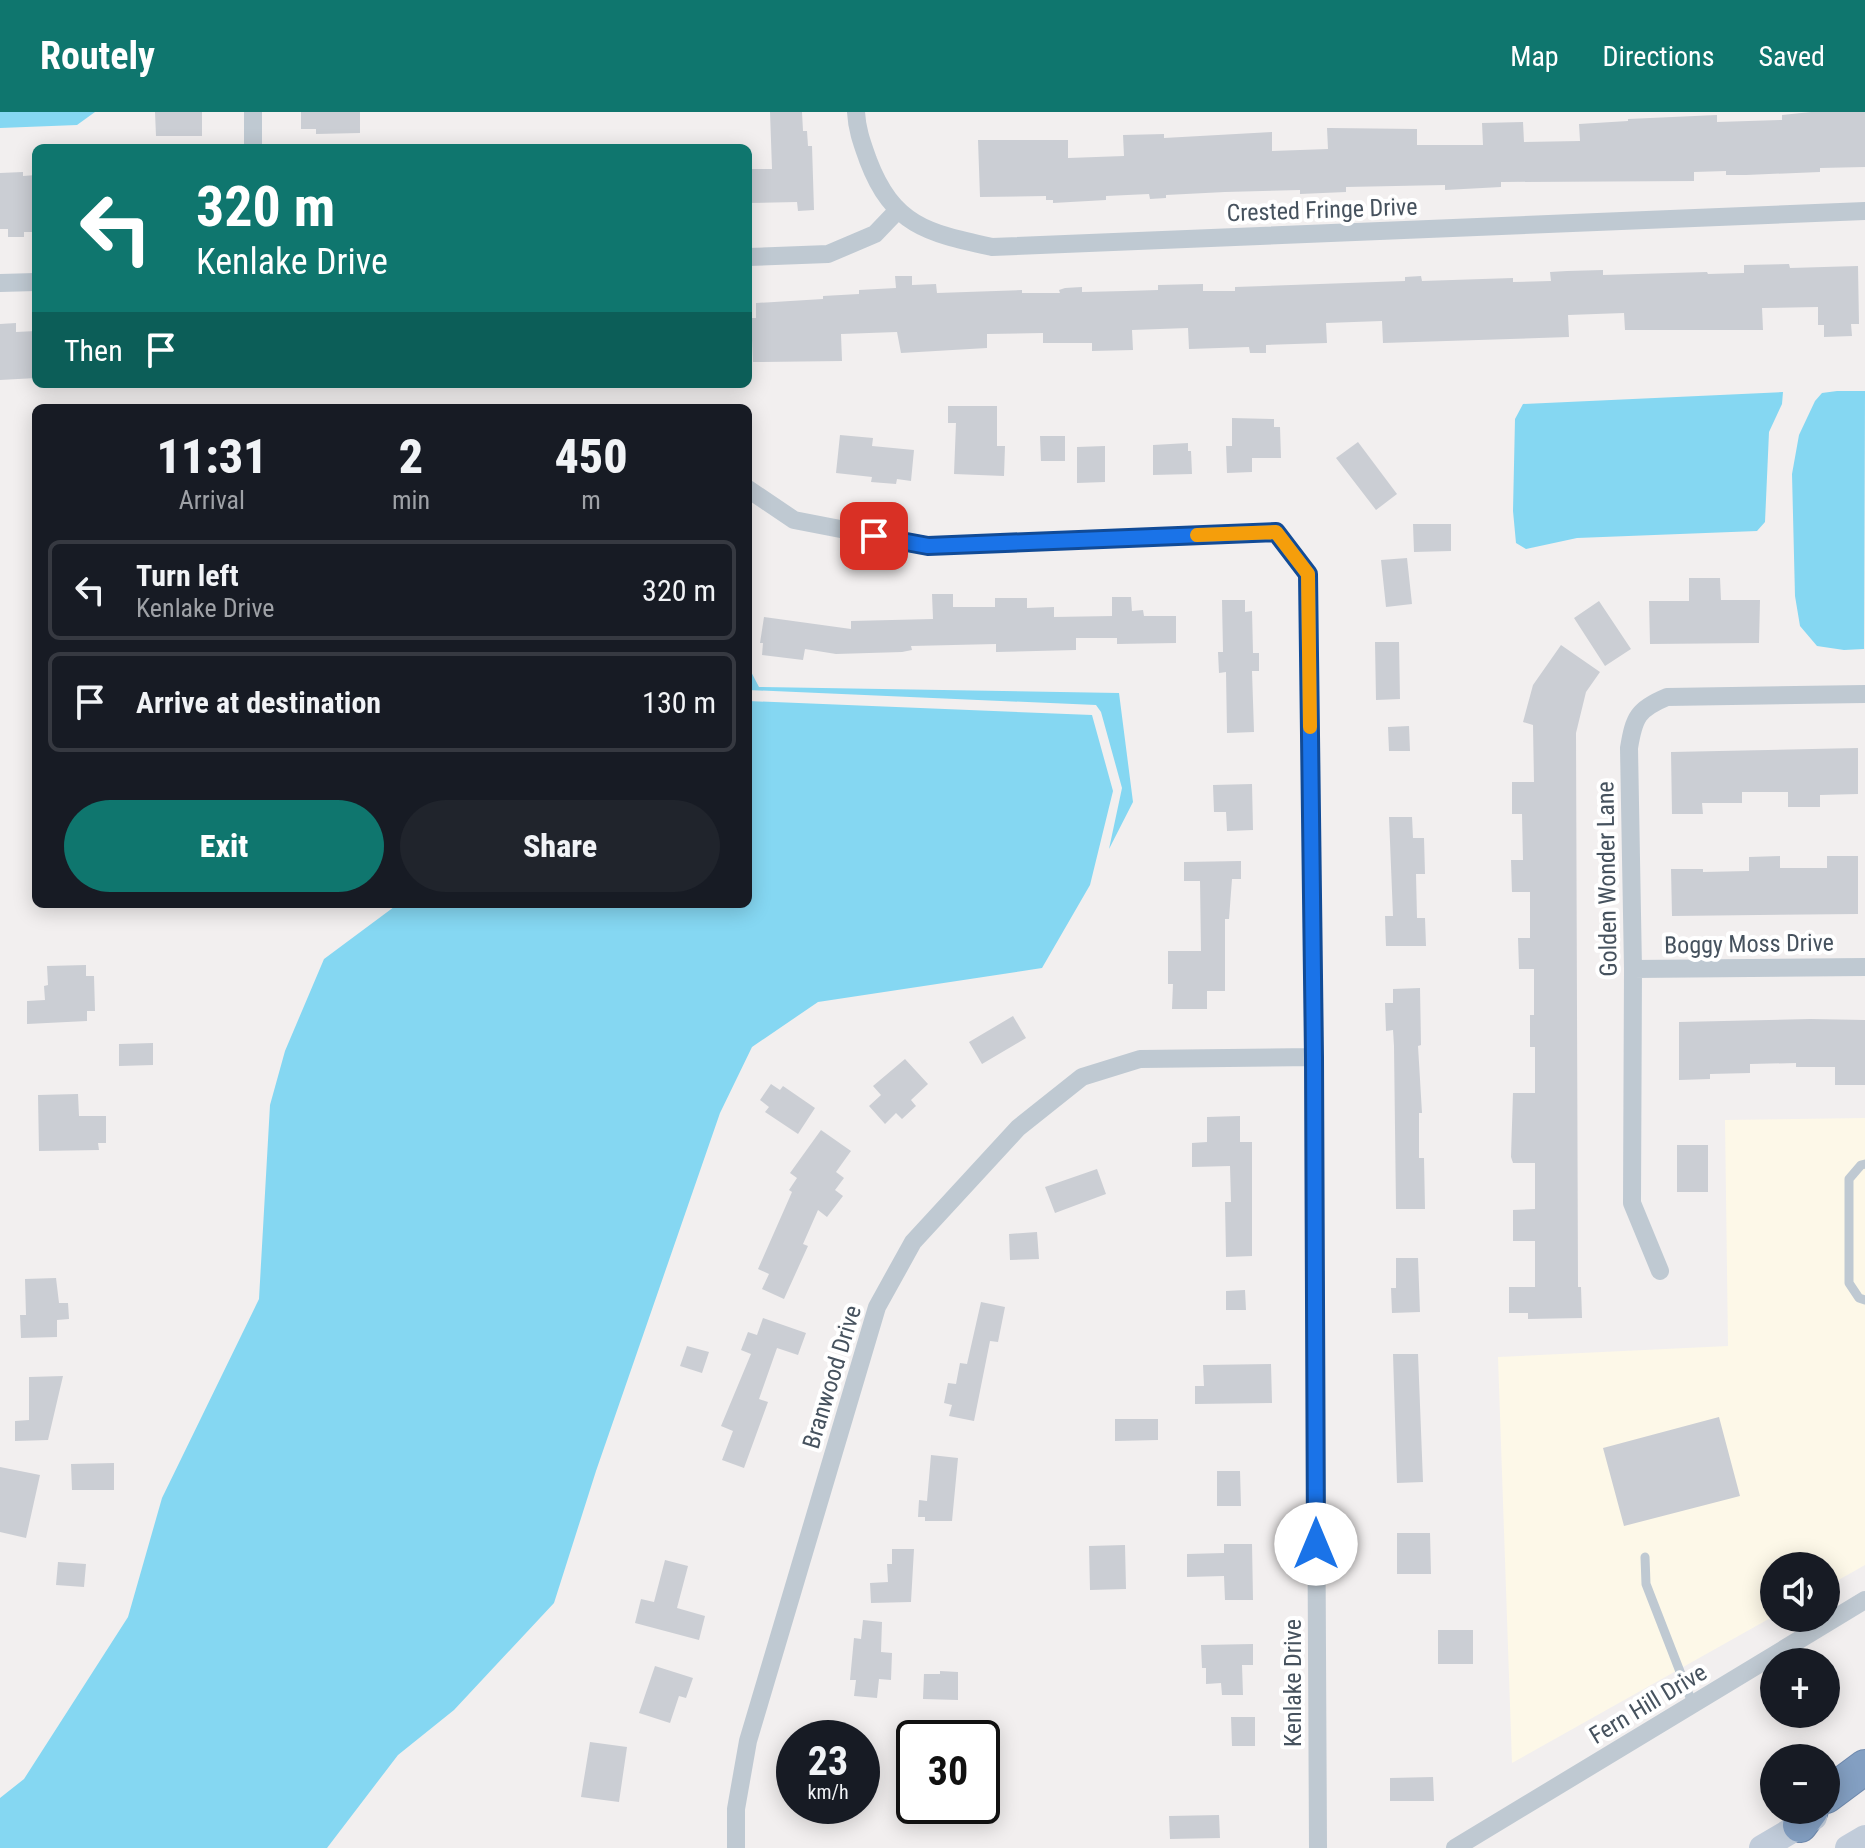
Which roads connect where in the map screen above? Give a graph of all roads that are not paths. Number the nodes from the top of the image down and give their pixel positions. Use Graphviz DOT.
graph roads {
  1 [pos="253,112"];
  2 [pos="856,112"];
  3 [pos="253,144"];
  4 [pos="897,211"];
  5 [pos="1865,211"];
  6 [pos="752,257"];
  7 [pos="32,282"];
  8 [pos="0,283"];
  9 [pos="752,492"];
  10 [pos="1865,694"];
  11 [pos="1865,967"];
  12 [pos="1633,969"];
  13 [pos="1314,1057"];
  14 [pos="1865,1164"];
  15 [pos="1660,1271"];
  16 [pos="1865,1300"];
  17 [pos="1645,1557"];
  18 [pos="1865,1600"];
  19 [pos="1693,1705"];
  20 [pos="1865,1767"];
  21 [pos="1865,1785"];
  22 [pos="1840,1786"];
  23 [pos="1840,1800"];
  24 [pos="1799,1824"];
  25 [pos="1865,1838"];
  26 [pos="736,1848"];
  27 [pos="1318,1848"];
  28 [pos="1455,1848"];
  29 [pos="1762,1848"];
  30 [pos="1848,1848"];
  1 -- 3 [label="street"];
  2 -- 4 [label="street, Crested Fringe Drive"];
  4 -- 5 [label="street, Crested Fringe Drive"];
  4 -- 6 [label="street"];
  7 -- 8 [label="street"];
  9 -- 13 [label="street, Kenlake Drive"];
  10 -- 12 [label="street, Golden Wonder Lane"];
  11 -- 12 [label="street, Boggy Moss Drive"];
  12 -- 15 [label="street, Golden Wonder Lane"];
  13 -- 26 [label="street, Branwood Drive"];
  13 -- 27 [label="street, Kenlake Drive"];
  14 -- 16 [label="lane"];
  17 -- 19 [label="lane"];
  18 -- 19 [label="street, Fern Hill Drive"];
  19 -- 28 [label="street, Fern Hill Drive"];
  20 -- 22 [label="highway"];
  21 -- 23 [label="main road"];
  24 -- 29 [label="main road"];
  25 -- 30 [label="main road"];
}
